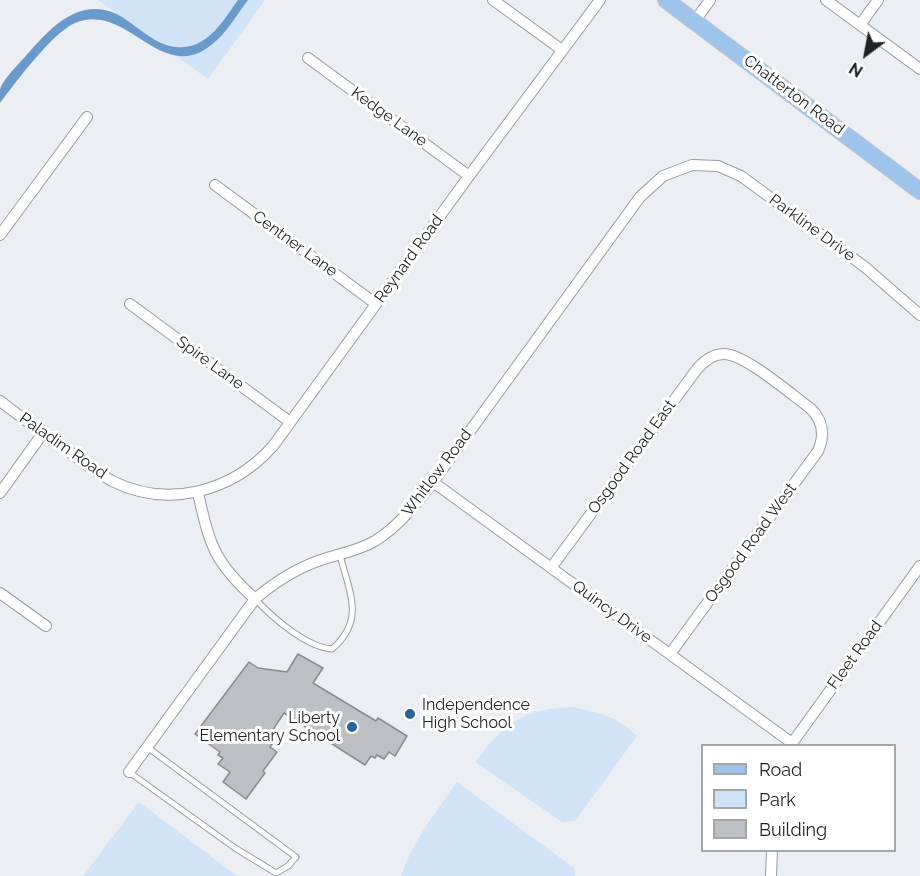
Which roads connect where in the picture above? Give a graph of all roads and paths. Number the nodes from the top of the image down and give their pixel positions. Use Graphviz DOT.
graph roads {
  1 [pos="493,0"];
  2 [pos="600,0"];
  3 [pos="666,0"];
  4 [pos="710,0"];
  5 [pos="825,0"];
  6 [pos="878,0"];
  7 [pos="694,21"];
  8 [pos="860,25"];
  9 [pos="562,50"];
  10 [pos="308,58"];
  11 [pos="920,69"];
  12 [pos="87,117"];
  13 [pos="692,165"];
  14 [pos="469,176"];
  15 [pos="215,185"];
  16 [pos="920,191"];
  17 [pos="0,235"];
  18 [pos="129,304"];
  19 [pos="376,304"];
  20 [pos="920,315"];
  21 [pos="719,354"];
  22 [pos="0,401"];
  23 [pos="290,422"];
  24 [pos="44,433"];
  25 [pos="433,482"];
  26 [pos="0,493"];
  27 [pos="198,493"];
  28 [pos="340,555"];
  29 [pos="920,566"];
  30 [pos="551,568"];
  31 [pos="0,593"];
  32 [pos="255,599"];
  33 [pos="46,626"];
  34 [pos="670,654"];
  35 [pos="791,744"];
  36 [pos="147,747"];
  37 [pos="129,772"];
  38 [pos="772,852"];
  39 [pos="771,876"];
  1 -- 9 [label="street"];
  2 -- 9 [label="street, Reynard Road"];
  3 -- 7 [label="main road, Chatterton Road"];
  4 -- 7 [label="street"];
  5 -- 8 [label="street"];
  6 -- 8 [label="street"];
  7 -- 16 [label="main road, Chatterton Road"];
  8 -- 11 [label="street"];
  9 -- 14 [label="street, Reynard Road"];
  10 -- 14 [label="street, Kedge Lane"];
  12 -- 17 [label="street"];
  13 -- 20 [label="street, Parkline Drive"];
  13 -- 25 [label="street, Whitlow Road"];
  14 -- 19 [label="street, Reynard Road"];
  15 -- 19 [label="street, Centner Lane"];
  18 -- 23 [label="street, Spire Lane"];
  19 -- 23 [label="street, Reynard Road"];
  21 -- 30 [label="street, Osgood Road East"];
  21 -- 34 [label="street, Osgood Road West"];
  22 -- 24 [label="street, Paladim Road"];
  23 -- 27 [label="street, Reynard Road"];
  24 -- 26 [label="street"];
  24 -- 27 [label="street, Paladim Road"];
  25 -- 28 [label="street, Whitlow Road"];
  25 -- 30 [label="street, Quincy Drive"];
  27 -- 32 [label="street"];
  28 -- 32 [label="street, Whitlow Road"];
  28 -- 32 [label="lane"];
  29 -- 35 [label="street, Fleet Road"];
  30 -- 34 [label="street, Quincy Drive"];
  31 -- 33 [label="street"];
  32 -- 36 [label="street, Whitlow Road"];
  34 -- 35 [label="street, Quincy Drive"];
  36 -- 37 [label="street, Whitlow Road"];
  36 -- 37 [label="lane"];
  38 -- 39 [label="street"];
}
